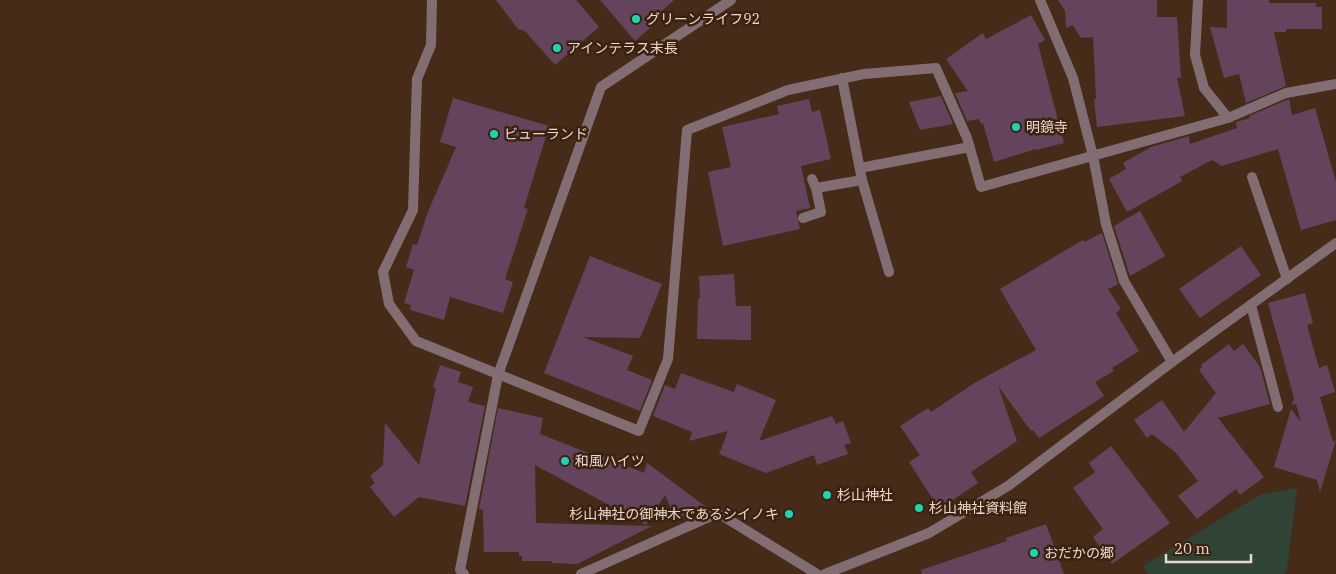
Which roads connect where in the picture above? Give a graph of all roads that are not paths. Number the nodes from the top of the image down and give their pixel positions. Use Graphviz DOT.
graph roads {
  1 [pos="432,0"];
  2 [pos="731,0"];
  3 [pos="1040,0"];
  4 [pos="1198,0"];
  5 [pos="842,78"];
  6 [pos="1336,84"];
  7 [pos="1228,118"];
  8 [pos="970,147"];
  9 [pos="1093,156"];
  10 [pos="860,168"];
  11 [pos="1252,177"];
  12 [pos="862,180"];
  13 [pos="804,218"];
  14 [pos="1336,243"];
  15 [pos="889,272"];
  16 [pos="1287,279"];
  17 [pos="1251,305"];
  18 [pos="1172,362"];
  19 [pos="498,375"];
  20 [pos="1278,407"];
  21 [pos="464,574"];
  22 [pos="581,574"];
  23 [pos="817,574"];
  24 [pos="826,574"];
  1 -- 19 [label="street"];
  2 -- 19 [label="street"];
  3 -- 9 [label="street"];
  4 -- 7 [label="street"];
  5 -- 8 [label="street"];
  5 -- 10 [label="street"];
  5 -- 19 [label="street"];
  6 -- 7 [label="street"];
  7 -- 9 [label="street"];
  8 -- 9 [label="street"];
  8 -- 10 [label="street"];
  9 -- 18 [label="street"];
  10 -- 12 [label="street"];
  11 -- 16 [label="street"];
  12 -- 13 [label="street"];
  12 -- 15 [label="street"];
  14 -- 16 [label="street"];
  16 -- 17 [label="street"];
  17 -- 18 [label="street"];
  17 -- 20 [label="street"];
  18 -- 24 [label="street"];
  19 -- 21 [label="street"];
  22 -- 23 [label="street"];
}
